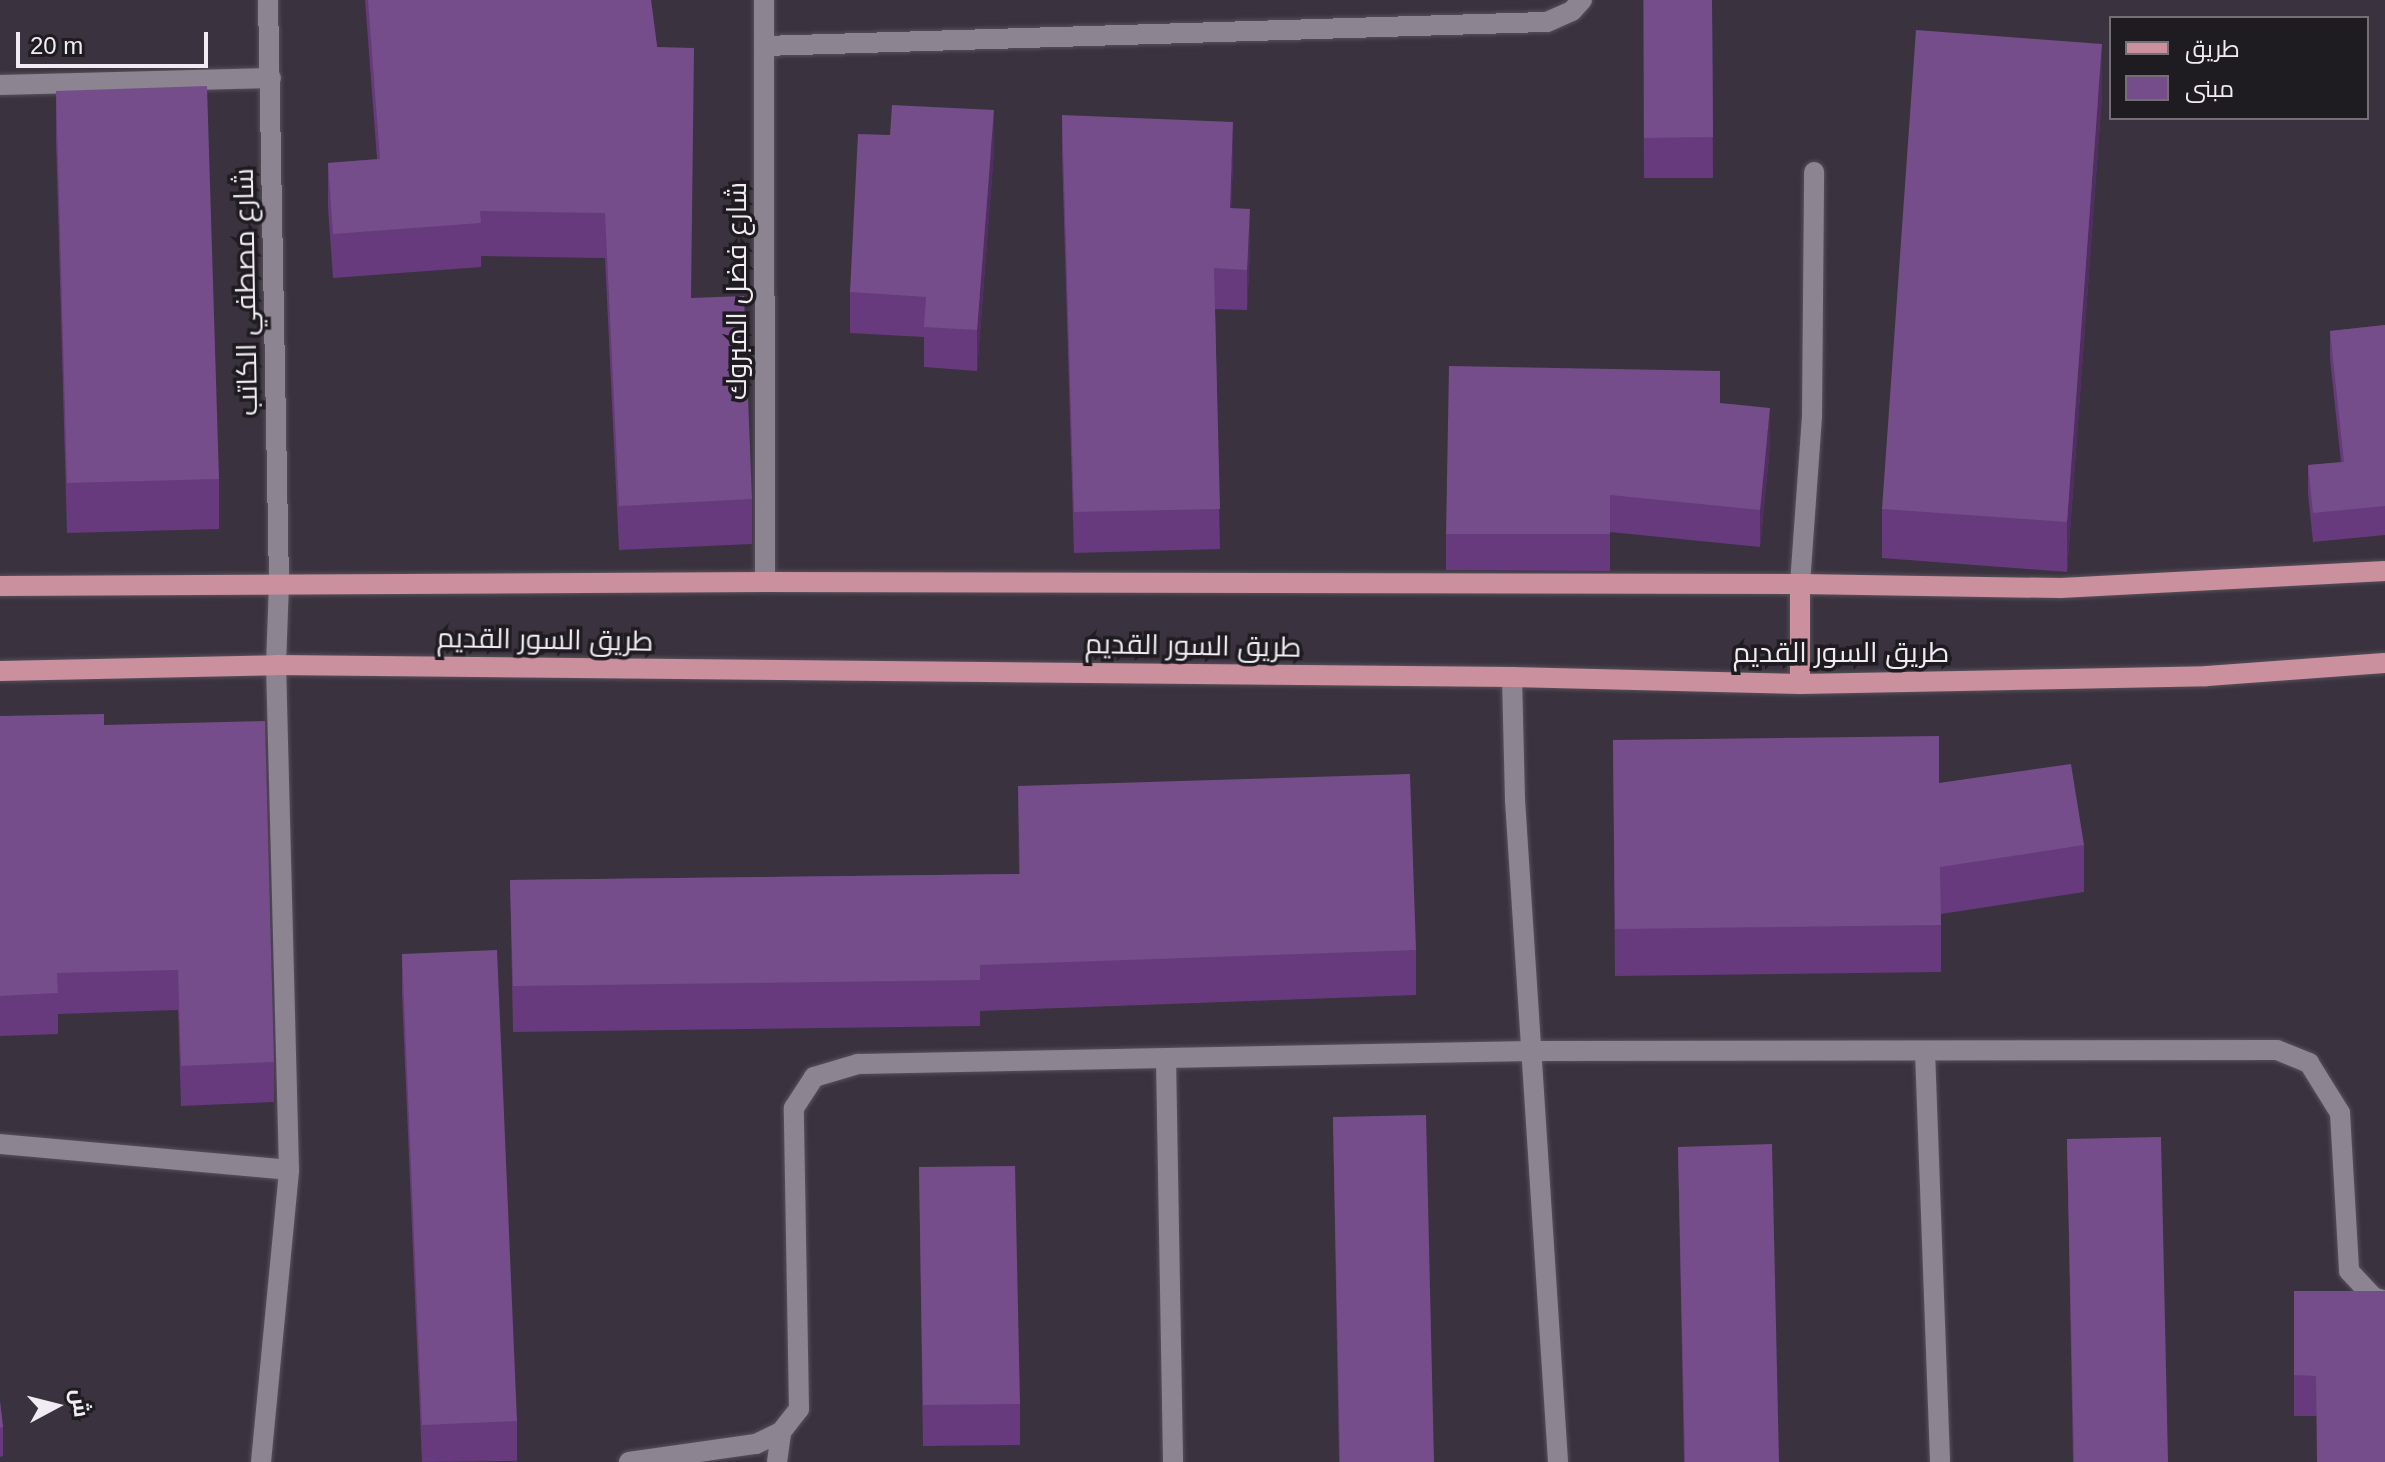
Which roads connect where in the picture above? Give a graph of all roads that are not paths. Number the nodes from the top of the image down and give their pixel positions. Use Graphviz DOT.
graph roads {
  1 [pos="268,0"];
  2 [pos="764,0"];
  3 [pos="1582,0"];
  4 [pos="764,46"];
  5 [pos="271,78"];
  6 [pos="0,85"];
  7 [pos="1814,172"];
  8 [pos="2385,571"];
  9 [pos="279,582"];
  10 [pos="765,582"];
  11 [pos="1800,584"];
  12 [pos="0,586"];
  13 [pos="2385,663"];
  14 [pos="276,665"];
  15 [pos="0,671"];
  16 [pos="1512,677"];
  17 [pos="1800,684"];
  18 [pos="1531,1051"];
  19 [pos="1925,1051"];
  20 [pos="1166,1058"];
  21 [pos="0,1144"];
  22 [pos="289,1170"];
  23 [pos="2385,1301"];
  24 [pos="781,1432"];
  25 [pos="261,1462"];
  26 [pos="629,1462"];
  27 [pos="777,1462"];
  28 [pos="1173,1462"];
  29 [pos="1558,1462"];
  30 [pos="1940,1462"];
  1 -- 5 [label="street, شارع مصطفي الكاتب"];
  2 -- 4 [label="street, شارع فضل المبروك"];
  3 -- 4 [label="street"];
  4 -- 10 [label="street, شارع فضل المبروك"];
  5 -- 6 [label="street"];
  5 -- 9 [label="street, شارع مصطفي الكاتب"];
  7 -- 11 [label="street"];
  8 -- 11 [label="main road, طريق السور القديم"];
  9 -- 10 [label="main road, طريق السور القديم"];
  9 -- 12 [label="main road, طريق السور القديم"];
  9 -- 14 [label="street, شارع مصطفي الكاتب"];
  10 -- 11 [label="main road, طريق السور القديم"];
  11 -- 17 [label="main road"];
  13 -- 17 [label="main road, طريق السور القديم"];
  14 -- 15 [label="main road, طريق السور القديم"];
  14 -- 16 [label="main road, طريق السور القديم"];
  14 -- 22 [label="street, شارع مصطفي الكاتب"];
  16 -- 17 [label="main road, طريق السور القديم"];
  16 -- 18 [label="street"];
  18 -- 19 [label="street"];
  18 -- 20 [label="street"];
  18 -- 29 [label="street"];
  19 -- 23 [label="street"];
  19 -- 30 [label="street"];
  20 -- 24 [label="street"];
  20 -- 28 [label="street"];
  21 -- 22 [label="street"];
  22 -- 25 [label="street, شارع مصطفي الكاتب"];
  24 -- 26 [label="street"];
  24 -- 27 [label="street"];
}
